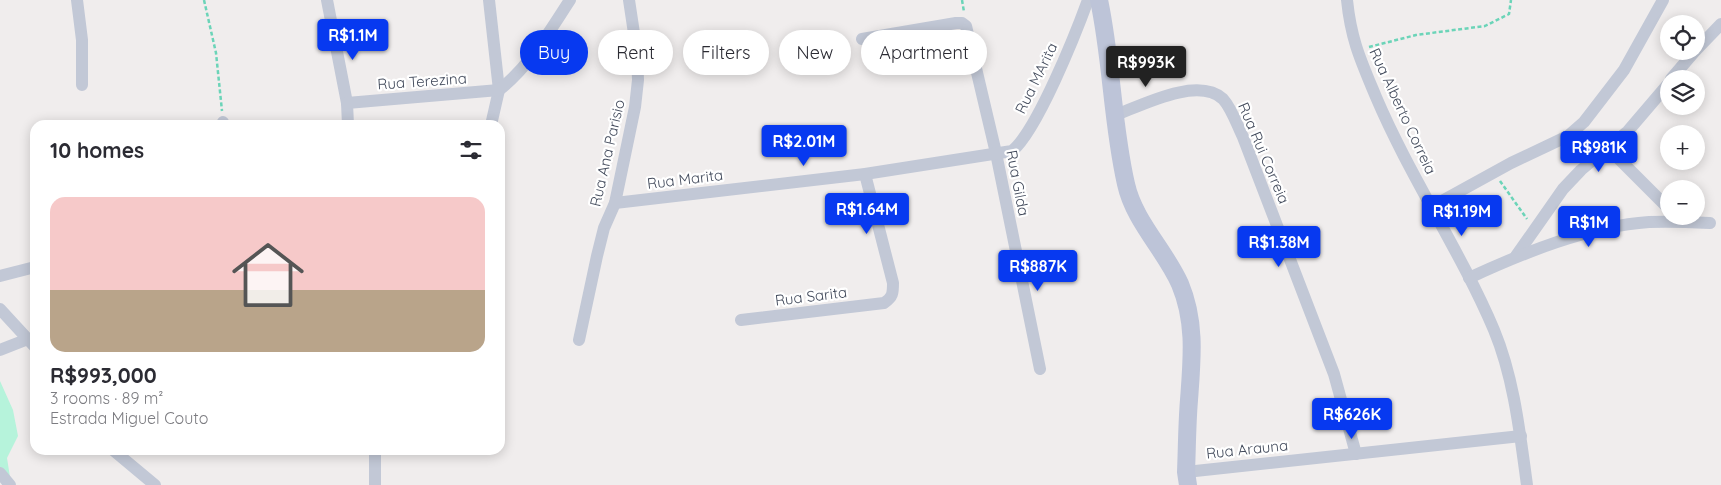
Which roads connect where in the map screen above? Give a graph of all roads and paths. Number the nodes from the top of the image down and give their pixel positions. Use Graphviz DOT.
graph roads {
  1 [pos="77,0"];
  2 [pos="204,0"];
  3 [pos="327,0"];
  4 [pos="489,0"];
  5 [pos="570,0"];
  6 [pos="629,0"];
  7 [pos="1088,0"];
  8 [pos="1099,0"];
  9 [pos="1347,0"];
  10 [pos="1511,0"];
  11 [pos="1663,0"];
  12 [pos="1721,24"];
  13 [pos="917,30"];
  14 [pos="967,30"];
  15 [pos="1705,40"];
  16 [pos="1356,51"];
  17 [pos="1687,60"];
  18 [pos="1678,70"];
  19 [pos="978,75"];
  20 [pos="82,85"];
  21 [pos="499,90"];
  22 [pos="1660,96"];
  23 [pos="347,103"];
  24 [pos="1116,116"];
  25 [pos="223,120"];
  26 [pos="348,120"];
  27 [pos="492,120"];
  28 [pos="1608,148"];
  29 [pos="996,152"];
  30 [pos="1494,172"];
  31 [pos="865,174"];
  32 [pos="1660,199"];
  33 [pos="615,203"];
  34 [pos="1431,206"];
  35 [pos="1660,221"];
  36 [pos="1705,222"];
  37 [pos="1710,223"];
  38 [pos="1534,228"];
  39 [pos="1516,256"];
  40 [pos="30,268"];
  41 [pos="0,276"];
  42 [pos="1469,278"];
  43 [pos="0,310"];
  44 [pos="741,320"];
  45 [pos="579,340"];
  46 [pos="30,342"];
  47 [pos="30,343"];
  48 [pos="0,350"];
  49 [pos="1040,369"];
  50 [pos="1521,436"];
  51 [pos="1356,454"];
  52 [pos="119,455"];
  53 [pos="375,455"];
  54 [pos="0,473"];
  55 [pos="1187,478"];
  56 [pos="10,485"];
  57 [pos="155,485"];
  58 [pos="375,485"];
  59 [pos="1527,485"];
  1 -- 20 [label="street"];
  2 -- 25 [label="path"];
  3 -- 23 [label="street"];
  4 -- 21 [label="street"];
  5 -- 21 [label="street"];
  6 -- 33 [label="street, Rua Ana Parisio"];
  7 -- 29 [label="street, Rua MArita"];
  8 -- 24 [label="street"];
  9 -- 16 [label="street, Rua Alberto Correia"];
  10 -- 16 [label="path"];
  11 -- 30 [label="street"];
  12 -- 15 [label="street"];
  13 -- 14 [label="street, Rua Gilda"];
  16 -- 34 [label="street, Rua Alberto Correia"];
  17 -- 18 [label="street"];
  19 -- 29 [label="street, Rua Gilda"];
  21 -- 23 [label="street, Rua Terezina"];
  21 -- 27 [label="street"];
  22 -- 28 [label="street"];
  23 -- 26 [label="street"];
  24 -- 51 [label="street, Rua Rui Correia"];
  24 -- 55 [label="street"];
  28 -- 32 [label="street"];
  28 -- 38 [label="street"];
  29 -- 31 [label="street, Rua Marita"];
  29 -- 49 [label="street, Rua Gilda"];
  30 -- 34 [label="street"];
  30 -- 38 [label="path"];
  31 -- 33 [label="street, Rua Marita"];
  31 -- 44 [label="street, Rua Sarita"];
  33 -- 45 [label="street, Rua Ana Parisio"];
  34 -- 42 [label="street, Rua Alberto Correia"];
  35 -- 39 [label="street"];
  36 -- 37 [label="street"];
  38 -- 39 [label="street"];
  39 -- 42 [label="street"];
  40 -- 41 [label="street"];
  42 -- 50 [label="street, Rua Alberto Correia"];
  43 -- 46 [label="street"];
  47 -- 48 [label="street"];
  50 -- 51 [label="street, Rua Arauna"];
  50 -- 59 [label="street, Rua Alberto Correia"];
  51 -- 55 [label="street, Rua Arauna"];
  52 -- 57 [label="street"];
  53 -- 58 [label="street"];
  54 -- 56 [label="street"];
}
